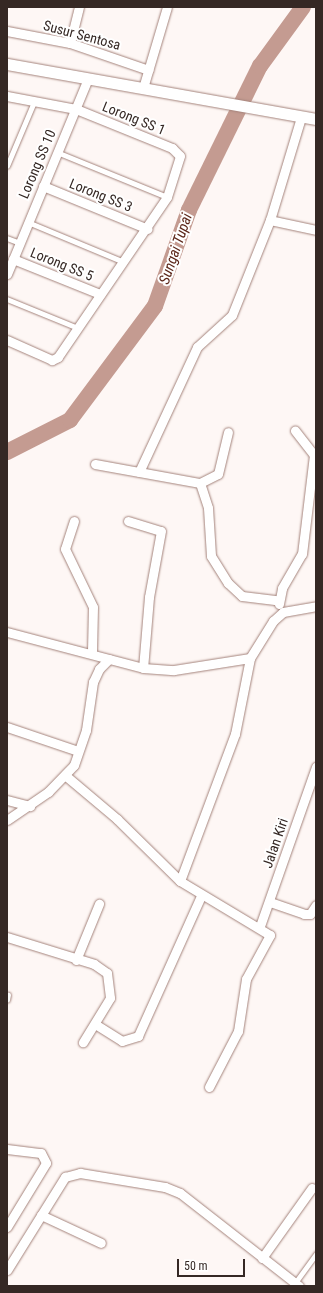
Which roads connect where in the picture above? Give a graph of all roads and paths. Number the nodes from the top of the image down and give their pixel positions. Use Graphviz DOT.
graph roads {
  1 [pos="79,7"];
  2 [pos="167,7"];
  3 [pos="7,31"];
  4 [pos="70,43"];
  5 [pos="7,64"];
  6 [pos="149,70"];
  7 [pos="88,78"];
  8 [pos="144,88"];
  9 [pos="7,96"];
  10 [pos="34,102"];
  11 [pos="76,109"];
  12 [pos="301,116"];
  13 [pos="316,119"];
  14 [pos="57,152"];
  15 [pos="7,166"];
  16 [pos="43,186"];
  17 [pos="167,197"];
  18 [pos="270,220"];
  19 [pos="28,222"];
  20 [pos="148,229"];
  21 [pos="316,230"];
  22 [pos="7,238"];
  23 [pos="20,243"];
  24 [pos="13,259"];
  25 [pos="124,262"];
  26 [pos="7,274"];
  27 [pos="100,294"];
  28 [pos="7,299"];
  29 [pos="78,328"];
  30 [pos="7,340"];
  31 [pos="295,430"];
  32 [pos="228,432"];
  33 [pos="95,464"];
  34 [pos="139,472"];
  35 [pos="200,483"];
  36 [pos="74,521"];
  37 [pos="128,521"];
  38 [pos="306,532"];
  39 [pos="316,533"];
  40 [pos="277,600"];
  41 [pos="316,606"];
  42 [pos="283,612"];
  43 [pos="7,632"];
  44 [pos="92,652"];
  45 [pos="250,658"];
  46 [pos="109,659"];
  47 [pos="143,668"];
  48 [pos="7,727"];
  49 [pos="78,751"];
  50 [pos="316,767"];
  51 [pos="66,776"];
  52 [pos="7,800"];
  53 [pos="30,806"];
  54 [pos="7,820"];
  55 [pos="180,881"];
  56 [pos="201,896"];
  57 [pos="270,902"];
  58 [pos="99,904"];
  59 [pos="316,905"];
  60 [pos="260,926"];
  61 [pos="7,937"];
  62 [pos="76,960"];
  63 [pos="95,1024"];
  64 [pos="83,1042"];
  65 [pos="209,1087"];
  66 [pos="7,1149"];
  67 [pos="312,1188"];
  68 [pos="41,1215"];
  69 [pos="7,1227"];
  70 [pos="101,1243"];
  71 [pos="316,1254"];
  72 [pos="262,1258"];
  73 [pos="7,1270"];
  74 [pos="297,1284"];
  1 -- 4 [label="street"];
  2 -- 6 [label="street"];
  3 -- 4 [label="street, Susur Sentosa"];
  4 -- 6 [label="street, Susur Sentosa"];
  5 -- 7 [label="street"];
  6 -- 8 [label="street"];
  7 -- 8 [label="street"];
  7 -- 11 [label="street, Lorong SS 10"];
  8 -- 12 [label="street"];
  9 -- 10 [label="street, Lorong SS 1"];
  10 -- 11 [label="street, Lorong SS 1"];
  10 -- 15 [label="lane"];
  11 -- 14 [label="street, Lorong SS 10"];
  11 -- 17 [label="street, Lorong SS 1"];
  12 -- 13 [label="street"];
  12 -- 18 [label="street"];
  14 -- 16 [label="street, Lorong SS 10"];
  14 -- 17 [label="lane"];
  16 -- 19 [label="street, Lorong SS 10"];
  16 -- 20 [label="street, Lorong SS 3"];
  17 -- 20 [label="street"];
  18 -- 21 [label="street"];
  18 -- 34 [label="street"];
  19 -- 23 [label="street, Lorong SS 10"];
  19 -- 25 [label="lane"];
  20 -- 25 [label="street"];
  22 -- 23 [label="lane"];
  23 -- 24 [label="street, Lorong SS 10"];
  24 -- 26 [label="street, Lorong SS 10"];
  24 -- 27 [label="street, Lorong SS 5"];
  25 -- 27 [label="street"];
  27 -- 29 [label="street"];
  28 -- 29 [label="lane"];
  29 -- 30 [label="street"];
  31 -- 38 [label="street"];
  32 -- 35 [label="street"];
  33 -- 34 [label="street"];
  34 -- 35 [label="street"];
  35 -- 40 [label="street"];
  36 -- 44 [label="street"];
  37 -- 47 [label="street"];
  38 -- 39 [label="street"];
  38 -- 40 [label="street"];
  40 -- 42 [label="street"];
  41 -- 42 [label="street"];
  42 -- 45 [label="street"];
  43 -- 44 [label="street"];
  44 -- 46 [label="street"];
  45 -- 47 [label="street"];
  45 -- 55 [label="street"];
  46 -- 47 [label="street"];
  46 -- 49 [label="street"];
  48 -- 49 [label="street"];
  49 -- 51 [label="street"];
  50 -- 57 [label="street, Jalan Kiri"];
  51 -- 53 [label="street"];
  51 -- 55 [label="street"];
  52 -- 53 [label="street"];
  53 -- 54 [label="street"];
  55 -- 56 [label="street"];
  56 -- 60 [label="street"];
  56 -- 63 [label="street"];
  57 -- 59 [label="street"];
  57 -- 60 [label="street, Jalan Kiri"];
  58 -- 62 [label="street"];
  60 -- 65 [label="street"];
  61 -- 62 [label="street"];
  62 -- 63 [label="street"];
  63 -- 64 [label="street"];
  66 -- 69 [label="street"];
  67 -- 72 [label="street"];
  68 -- 70 [label="street"];
  68 -- 72 [label="street"];
  68 -- 73 [label="street"];
  71 -- 74 [label="lane"];
  72 -- 74 [label="street"];
}
